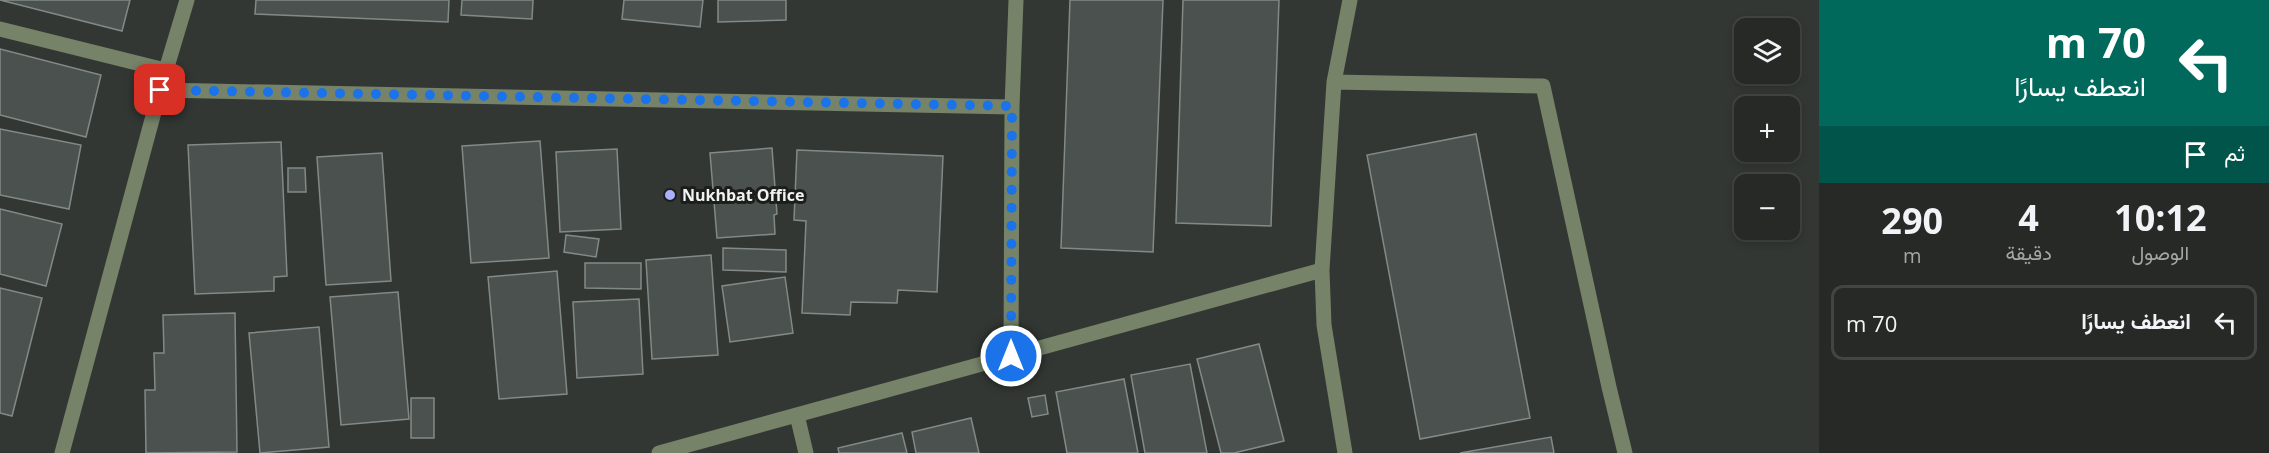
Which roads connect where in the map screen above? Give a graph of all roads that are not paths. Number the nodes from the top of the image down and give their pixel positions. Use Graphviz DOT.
graph roads {
  1 [pos="188,0"];
  2 [pos="1016,0"];
  3 [pos="1350,0"];
  4 [pos="0,29"];
  5 [pos="165,70"];
  6 [pos="1334,82"];
  7 [pos="160,90"];
  8 [pos="1012,106"];
  9 [pos="1322,270"];
  10 [pos="1011,356"];
  11 [pos="797,415"];
  12 [pos="62,453"];
  13 [pos="659,453"];
  14 [pos="806,453"];
  15 [pos="1345,453"];
  16 [pos="1625,453"];
  1 -- 5 [label="street"];
  2 -- 8 [label="street"];
  3 -- 6 [label="street"];
  4 -- 5 [label="street"];
  5 -- 7 [label="street"];
  6 -- 9 [label="street"];
  6 -- 16 [label="street"];
  7 -- 8 [label="street"];
  7 -- 12 [label="street"];
  8 -- 10 [label="street"];
  9 -- 10 [label="street"];
  9 -- 15 [label="street"];
  10 -- 11 [label="street"];
  11 -- 13 [label="street"];
  11 -- 14 [label="street"];
}
